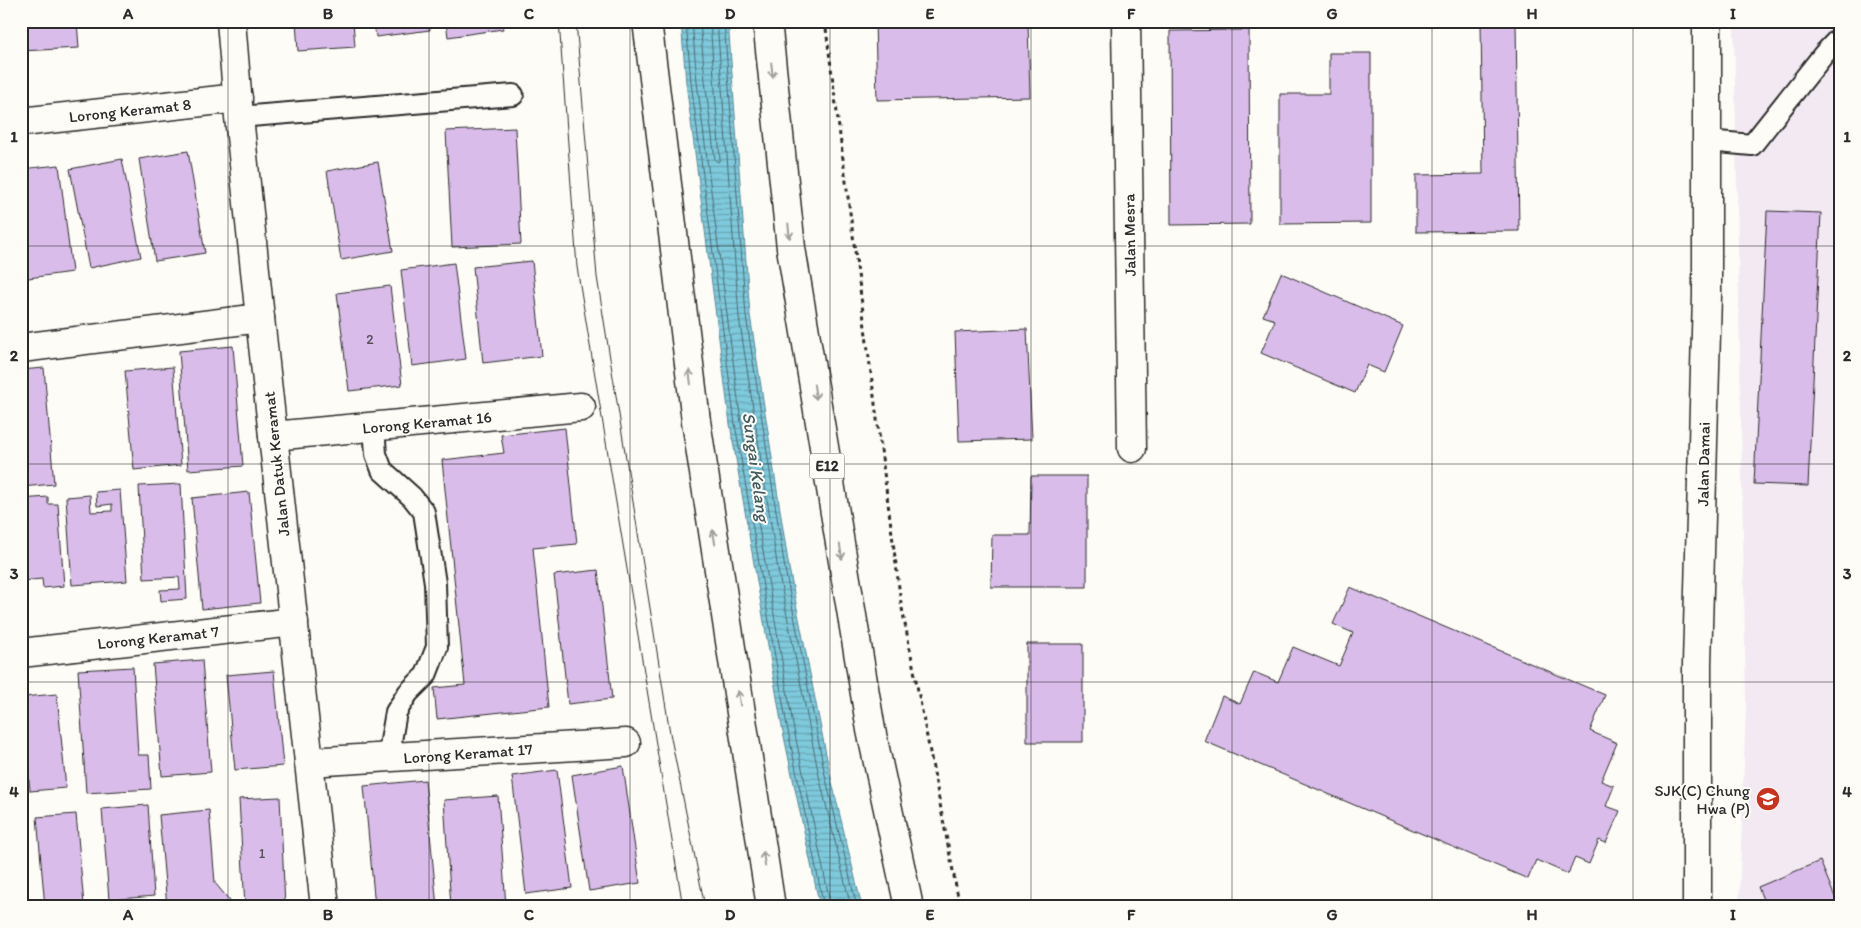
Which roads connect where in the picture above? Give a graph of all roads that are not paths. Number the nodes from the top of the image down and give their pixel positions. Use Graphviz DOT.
graph roads {
  1 [pos="232,21"];
  2 [pos="647,21"];
  3 [pos="767,21"];
  4 [pos="1126,21"];
  5 [pos="1707,21"];
  6 [pos="1840,37"];
  7 [pos="513,95"];
  8 [pos="239,108"];
  9 [pos="21,122"];
  10 [pos="1707,141"];
  11 [pos="260,318"];
  12 [pos="21,348"];
  13 [pos="581,408"];
  14 [pos="374,427"];
  15 [pos="273,436"];
  16 [pos="1132,448"];
  17 [pos="294,622"];
  18 [pos="21,653"];
  19 [pos="626,743"];
  20 [pos="388,758"];
  21 [pos="309,762"];
  22 [pos="325,907"];
  23 [pos="771,907"];
  24 [pos="909,907"];
  25 [pos="1697,907"];
  1 -- 8 [label="main road, Jalan Datuk Keramat"];
  23 -- 2 [label="main road, one-way"];
  3 -- 24 [label="main road, E12, one-way"];
  4 -- 16 [label="main road, Jalan Mesra"];
  5 -- 10 [label="main road, Jalan Damai"];
  6 -- 10 [label="lane"];
  7 -- 8 [label="lane"];
  8 -- 9 [label="main road, Lorong Keramat 8"];
  8 -- 11 [label="main road, Jalan Datuk Keramat"];
  10 -- 25 [label="main road, Jalan Damai"];
  11 -- 12 [label="main road"];
  11 -- 15 [label="main road, Jalan Datuk Keramat"];
  13 -- 14 [label="main road, Lorong Keramat 16"];
  14 -- 15 [label="main road, Lorong Keramat 16"];
  14 -- 20 [label="lane"];
  15 -- 17 [label="main road, Jalan Datuk Keramat"];
  17 -- 18 [label="main road, Lorong Keramat 7"];
  17 -- 21 [label="main road, Jalan Datuk Keramat"];
  19 -- 20 [label="main road, Lorong Keramat 17"];
  20 -- 21 [label="main road, Lorong Keramat 17"];
  21 -- 22 [label="main road, Jalan Datuk Keramat"];
}
